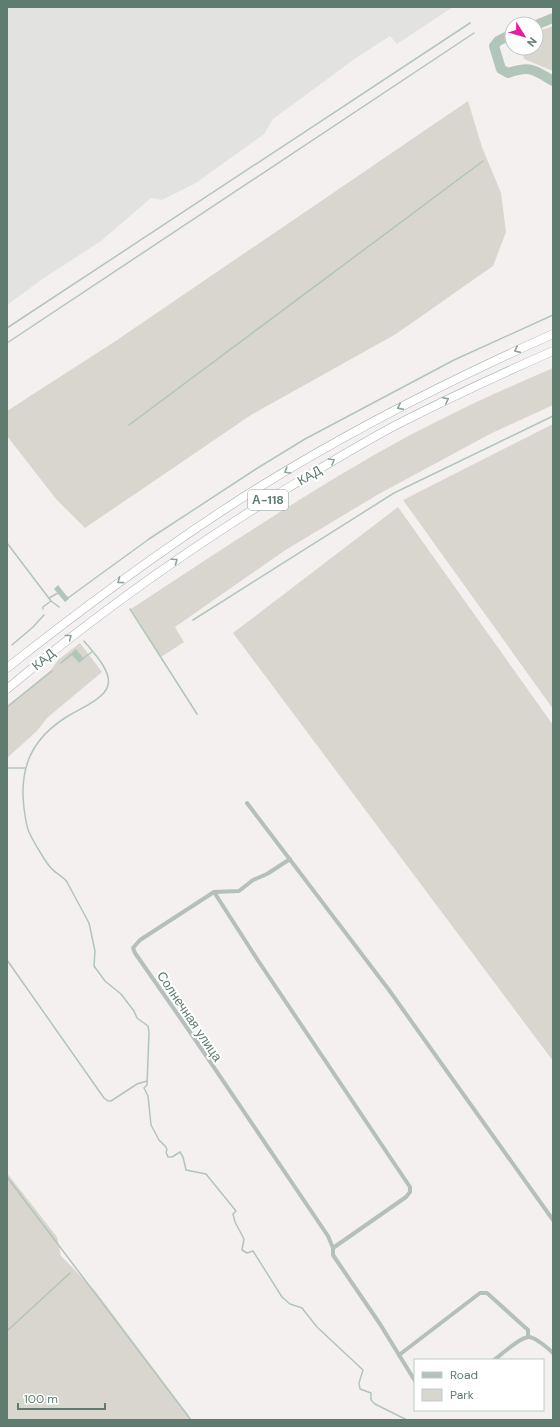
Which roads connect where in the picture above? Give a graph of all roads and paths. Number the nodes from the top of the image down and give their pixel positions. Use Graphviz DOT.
graph roads {
  1 [pos="553,334"];
  2 [pos="553,351"];
  3 [pos="7,668"];
  4 [pos="7,689"];
  5 [pos="247,803"];
  6 [pos="290,859"];
  7 [pos="214,892"];
  8 [pos="553,1220"];
  9 [pos="334,1248"];
  10 [pos="528,1337"];
  11 [pos="553,1353"];
  12 [pos="399,1355"];
  13 [pos="495,1359"];
  14 [pos="414,1379"];
  1 -- 3 [label="highway, КАД / А-118, one-way"];
  4 -- 2 [label="highway, КАД / А-118, one-way"];
  5 -- 6 [label="street"];
  6 -- 7 [label="street"];
  6 -- 8 [label="street"];
  7 -- 9 [label="street"];
  7 -- 9 [label="street, Солнечная улица"];
  9 -- 12 [label="street"];
  10 -- 11 [label="street"];
  10 -- 12 [label="street"];
  10 -- 13 [label="street"];
  12 -- 14 [label="street"];
}
